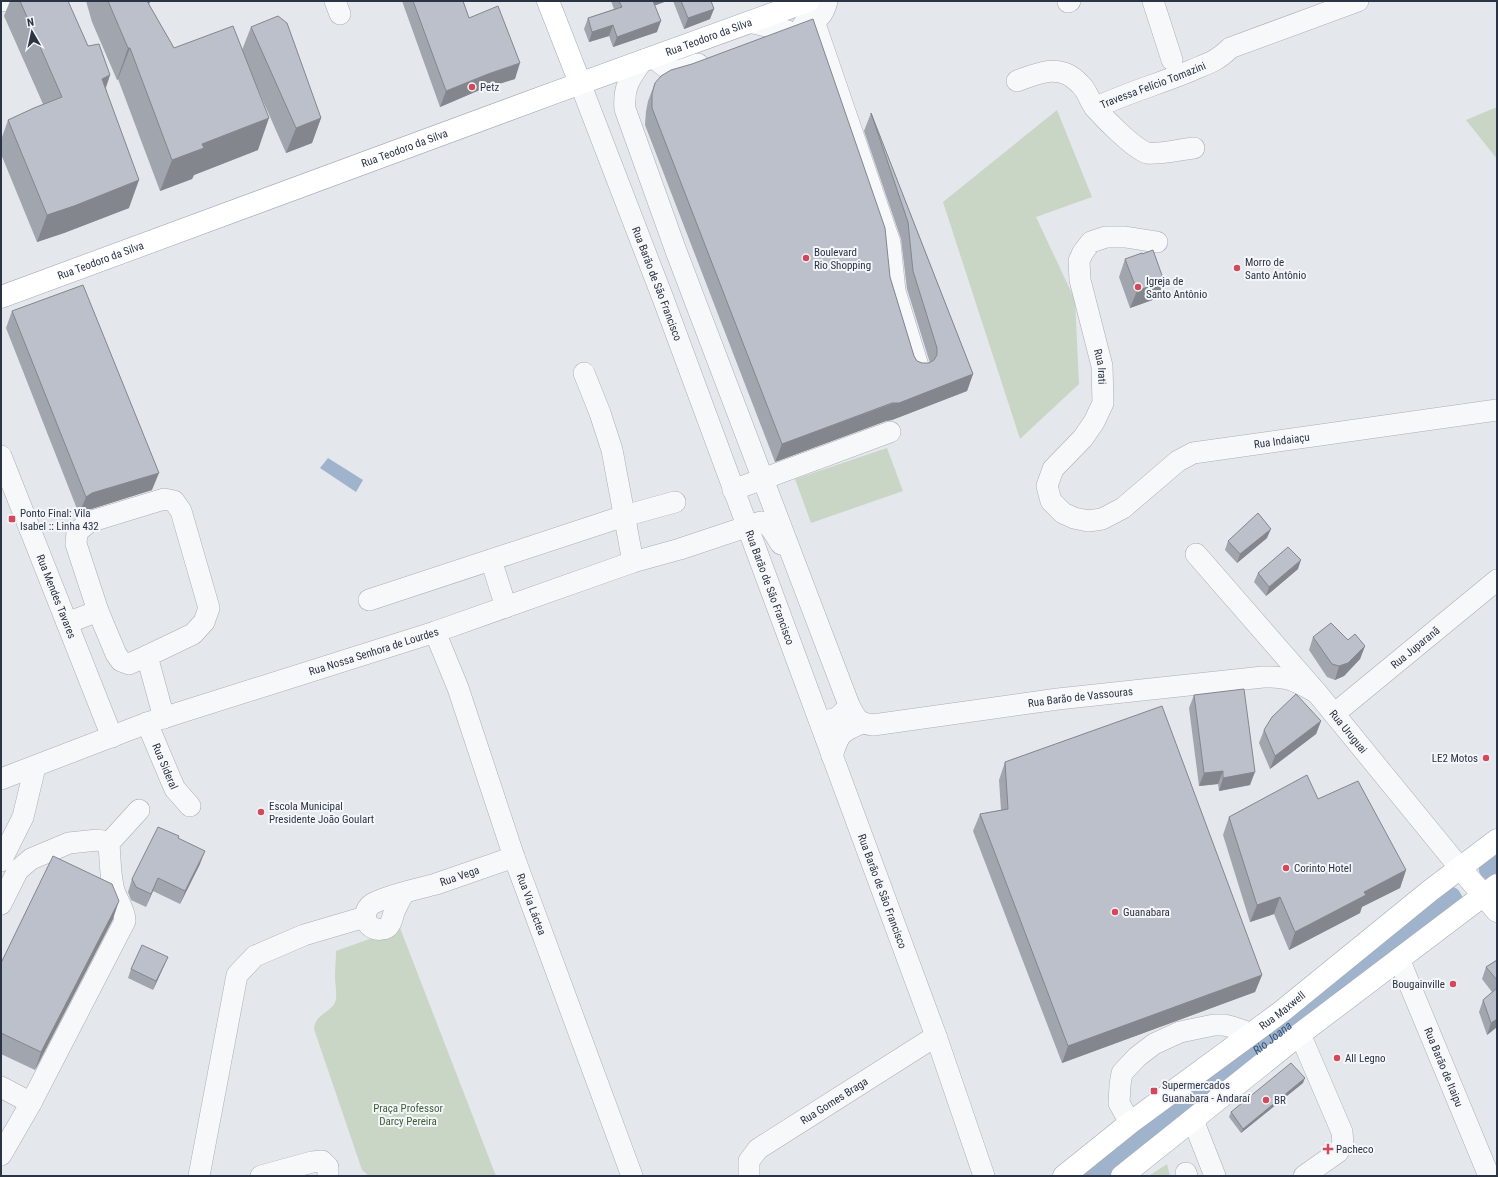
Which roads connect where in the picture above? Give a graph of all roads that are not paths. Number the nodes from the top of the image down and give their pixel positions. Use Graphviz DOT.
graph roads {
  1 [pos="548,1"];
  2 [pos="827,1"];
  3 [pos="1152,1"];
  4 [pos="1358,1"];
  5 [pos="811,11"];
  6 [pos="749,22"];
  7 [pos="788,31"];
  8 [pos="753,44"];
  9 [pos="717,57"];
  10 [pos="648,59"];
  11 [pos="1172,60"];
  12 [pos="1017,80"];
  13 [pos="580,83"];
  14 [pos="1094,108"];
  15 [pos="1194,148"];
  16 [pos="1157,242"];
  17 [pos="1,297"];
  18 [pos="920,369"];
  19 [pos="584,374"];
  20 [pos="1497,410"];
  21 [pos="890,432"];
  22 [pos="1,456"];
  23 [pos="763,479"];
  24 [pos="733,490"];
  25 [pos="675,502"];
  26 [pos="624,516"];
  27 [pos="1088,521"];
  28 [pos="747,527"];
  29 [pos="792,554"];
  30 [pos="1196,554"];
  31 [pos="491,560"];
  32 [pos="634,562"];
  33 [pos="1497,580"];
  34 [pos="369,600"];
  35 [pos="506,607"];
  36 [pos="98,611"];
  37 [pos="67,623"];
  38 [pos="435,632"];
  39 [pos="147,656"];
  40 [pos="1317,693"];
  41 [pos="849,705"];
  42 [pos="1334,714"];
  43 [pos="819,719"];
  44 [pos="155,721"];
  45 [pos="862,723"];
  46 [pos="112,737"];
  47 [pos="832,756"];
  48 [pos="35,767"];
  49 [pos="1,779"];
  50 [pos="190,806"];
  51 [pos="139,810"];
  52 [pos="1497,840"];
  53 [pos="109,843"];
  54 [pos="514,856"];
  55 [pos="1,861"];
  56 [pos="1460,868"];
  57 [pos="1490,890"];
  58 [pos="1,904"];
  59 [pos="1497,911"];
  60 [pos="1399,959"];
  61 [pos="1250,1034"];
  62 [pos="1300,1034"];
  63 [pos="936,1036"];
  64 [pos="1,1087"];
  65 [pos="31,1103"];
  66 [pos="1192,1120"];
  67 [pos="1130,1123"];
  68 [pos="1,1154"];
  69 [pos="1127,1174"];
  70 [pos="1487,1175"];
  71 [pos="199,1176"];
  72 [pos="260,1176"];
  73 [pos="328,1176"];
  74 [pos="632,1176"];
  75 [pos="749,1176"];
  76 [pos="984,1176"];
  77 [pos="1064,1176"];
  78 [pos="1215,1176"];
  79 [pos="1304,1176"];
  1 -- 13 [label="main road, Rua Barão de São Francisco"];
  2 -- 5 [label="street"];
  3 -- 11 [label="street"];
  4 -- 14 [label="street, Travessa Felício Tomazini"];
  5 -- 6 [label="main road, Rua Teodoro da Silva"];
  5 -- 7 [label="street"];
  5 -- 18 [label="street"];
  6 -- 7 [label="street"];
  6 -- 10 [label="main road, Rua Teodoro da Silva"];
  7 -- 8 [label="street"];
  9 -- 10 [label="street"];
  10 -- 13 [label="main road, Rua Teodoro da Silva"];
  10 -- 23 [label="street"];
  12 -- 14 [label="street, Travessa Felício Tomazini"];
  13 -- 17 [label="main road, Rua Teodoro da Silva"];
  13 -- 24 [label="street, Rua Barão de São Francisco"];
  14 -- 15 [label="street"];
  16 -- 27 [label="street, Rua Irati"];
  19 -- 26 [label="street"];
  20 -- 27 [label="street, Rua Indaiaçu"];
  21 -- 23 [label="street"];
  22 -- 37 [label="street, Rua Mendes Tavares"];
  23 -- 24 [label="street"];
  23 -- 29 [label="street"];
  24 -- 28 [label="street, Rua Barão de São Francisco"];
  25 -- 26 [label="street"];
  26 -- 31 [label="street"];
  26 -- 32 [label="street"];
  28 -- 29 [label="street, Rua Nossa Senhora de Lourdes"];
  28 -- 32 [label="street, Rua Nossa Senhora de Lourdes"];
  28 -- 43 [label="street, Rua Barão de São Francisco"];
  29 -- 41 [label="street"];
  30 -- 40 [label="street, Rua Uruguai"];
  31 -- 34 [label="street"];
  31 -- 35 [label="street"];
  32 -- 35 [label="street, Rua Nossa Senhora de Lourdes"];
  33 -- 42 [label="street, Rua Juparanã"];
  35 -- 38 [label="street, Rua Nossa Senhora de Lourdes"];
  36 -- 37 [label="street"];
  36 -- 39 [label="street"];
  36 -- 39 [label="street"];
  37 -- 46 [label="street, Rua Mendes Tavares"];
  38 -- 44 [label="street, Rua Nossa Senhora de Lourdes"];
  38 -- 54 [label="street, Rua Via Láctea"];
  39 -- 44 [label="street, Rua Sideral"];
  40 -- 42 [label="street, Rua Uruguai"];
  40 -- 45 [label="street, Rua Barão de Vassouras"];
  41 -- 43 [label="street"];
  41 -- 45 [label="street"];
  42 -- 56 [label="street, Rua Uruguai"];
  43 -- 47 [label="street, Rua Barão de São Francisco"];
  44 -- 46 [label="street, Rua Nossa Senhora de Lourdes"];
  44 -- 50 [label="street, Rua Sideral"];
  45 -- 47 [label="street"];
  46 -- 48 [label="street, Rua Nossa Senhora de Lourdes"];
  47 -- 63 [label="street, Rua Barão de São Francisco"];
  48 -- 49 [label="street, Rua Nossa Senhora de Lourdes"];
  48 -- 55 [label="street"];
  51 -- 53 [label="street"];
  52 -- 56 [label="main road, Rua Maxwell"];
  53 -- 58 [label="street"];
  53 -- 65 [label="street"];
  54 -- 71 [label="street, Rua Vega"];
  54 -- 74 [label="street, Rua Via Láctea"];
  56 -- 57 [label="main road, Rua Uruguai"];
  56 -- 61 [label="main road, Rua Maxwell"];
  57 -- 59 [label="main road, Rua Uruguai"];
  57 -- 60 [label="main road"];
  60 -- 62 [label="main road"];
  60 -- 70 [label="street, Rua Barão de Itaipu"];
  61 -- 67 [label="main road, Rua Maxwell"];
  61 -- 67 [label="street"];
  62 -- 66 [label="main road"];
  62 -- 79 [label="street"];
  63 -- 75 [label="street, Rua Gomes Braga"];
  63 -- 76 [label="street, Rua Barão de São Francisco"];
  64 -- 65 [label="street"];
  65 -- 68 [label="street"];
  66 -- 69 [label="main road"];
  66 -- 78 [label="street"];
  67 -- 77 [label="main road, Rua Maxwell"];
  72 -- 73 [label="street"];
}
